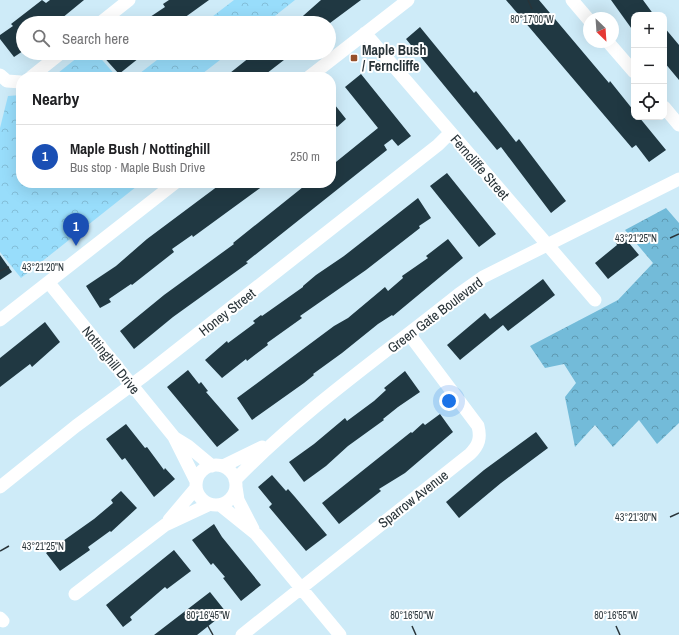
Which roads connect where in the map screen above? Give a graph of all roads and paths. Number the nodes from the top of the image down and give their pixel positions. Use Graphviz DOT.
graph roads {
  1 [pos="129,0"];
  2 [pos="408,0"];
  3 [pos="572,0"];
  4 [pos="583,13"];
  5 [pos="109,16"];
  6 [pos="365,33"];
  7 [pos="613,48"];
  8 [pos="336,56"];
  9 [pos="52,60"];
  10 [pos="331,60"];
  11 [pos="631,69"];
  12 [pos="37,72"];
  13 [pos="315,72"];
  14 [pos="0,76"];
  15 [pos="16,82"];
  16 [pos="667,111"];
  17 [pos="679,125"];
  18 [pos="450,132"];
  19 [pos="679,179"];
  20 [pos="169,188"];
  21 [pos="548,244"];
  22 [pos="50,283"];
  23 [pos="596,300"];
  24 [pos="0,320"];
  25 [pos="409,334"];
  26 [pos="132,386"];
  27 [pos="174,437"];
  28 [pos="271,443"];
  29 [pos="217,466"];
  30 [pos="196,484"];
  31 [pos="235,484"];
  32 [pos="0,487"];
  33 [pos="215,504"];
  34 [pos="165,524"];
  35 [pos="256,534"];
  36 [pos="301,588"];
  37 [pos="75,594"];
  38 [pos="242,635"];
  39 [pos="340,635"];
  1 -- 5 [label="street"];
  2 -- 6 [label="street"];
  3 -- 4 [label="street"];
  6 -- 8 [label="street"];
  6 -- 18 [label="street, Ferncliffe Street"];
  7 -- 11 [label="street"];
  9 -- 12 [label="street"];
  10 -- 13 [label="street"];
  14 -- 15 [label="street"];
  16 -- 17 [label="street"];
  18 -- 21 [label="street, Ferncliffe Street"];
  18 -- 26 [label="street, Honey Street"];
  19 -- 21 [label="street, Green Gate Boulevard"];
  20 -- 22 [label="street"];
  21 -- 23 [label="street, Ferncliffe Street"];
  21 -- 25 [label="street, Green Gate Boulevard"];
  22 -- 24 [label="street"];
  22 -- 26 [label="street, Nottinghill Drive"];
  25 -- 28 [label="street, Green Gate Boulevard"];
  25 -- 36 [label="street, Sparrow Avenue"];
  26 -- 27 [label="street, Nottinghill Drive"];
  26 -- 32 [label="street, Honey Street"];
  27 -- 29 [label="street, Nottinghill Drive"];
  27 -- 30 [label="street, Nottinghill Drive"];
  28 -- 29 [label="street, Green Gate Boulevard"];
  28 -- 31 [label="street, Green Gate Boulevard"];
  29 -- 30 [label="street"];
  29 -- 31 [label="street"];
  30 -- 33 [label="street"];
  30 -- 34 [label="street"];
  31 -- 33 [label="street"];
  31 -- 35 [label="street"];
  33 -- 34 [label="street"];
  33 -- 35 [label="street"];
  34 -- 37 [label="street"];
  35 -- 36 [label="street"];
  36 -- 38 [label="street, Sparrow Avenue"];
  36 -- 39 [label="street"];
}
